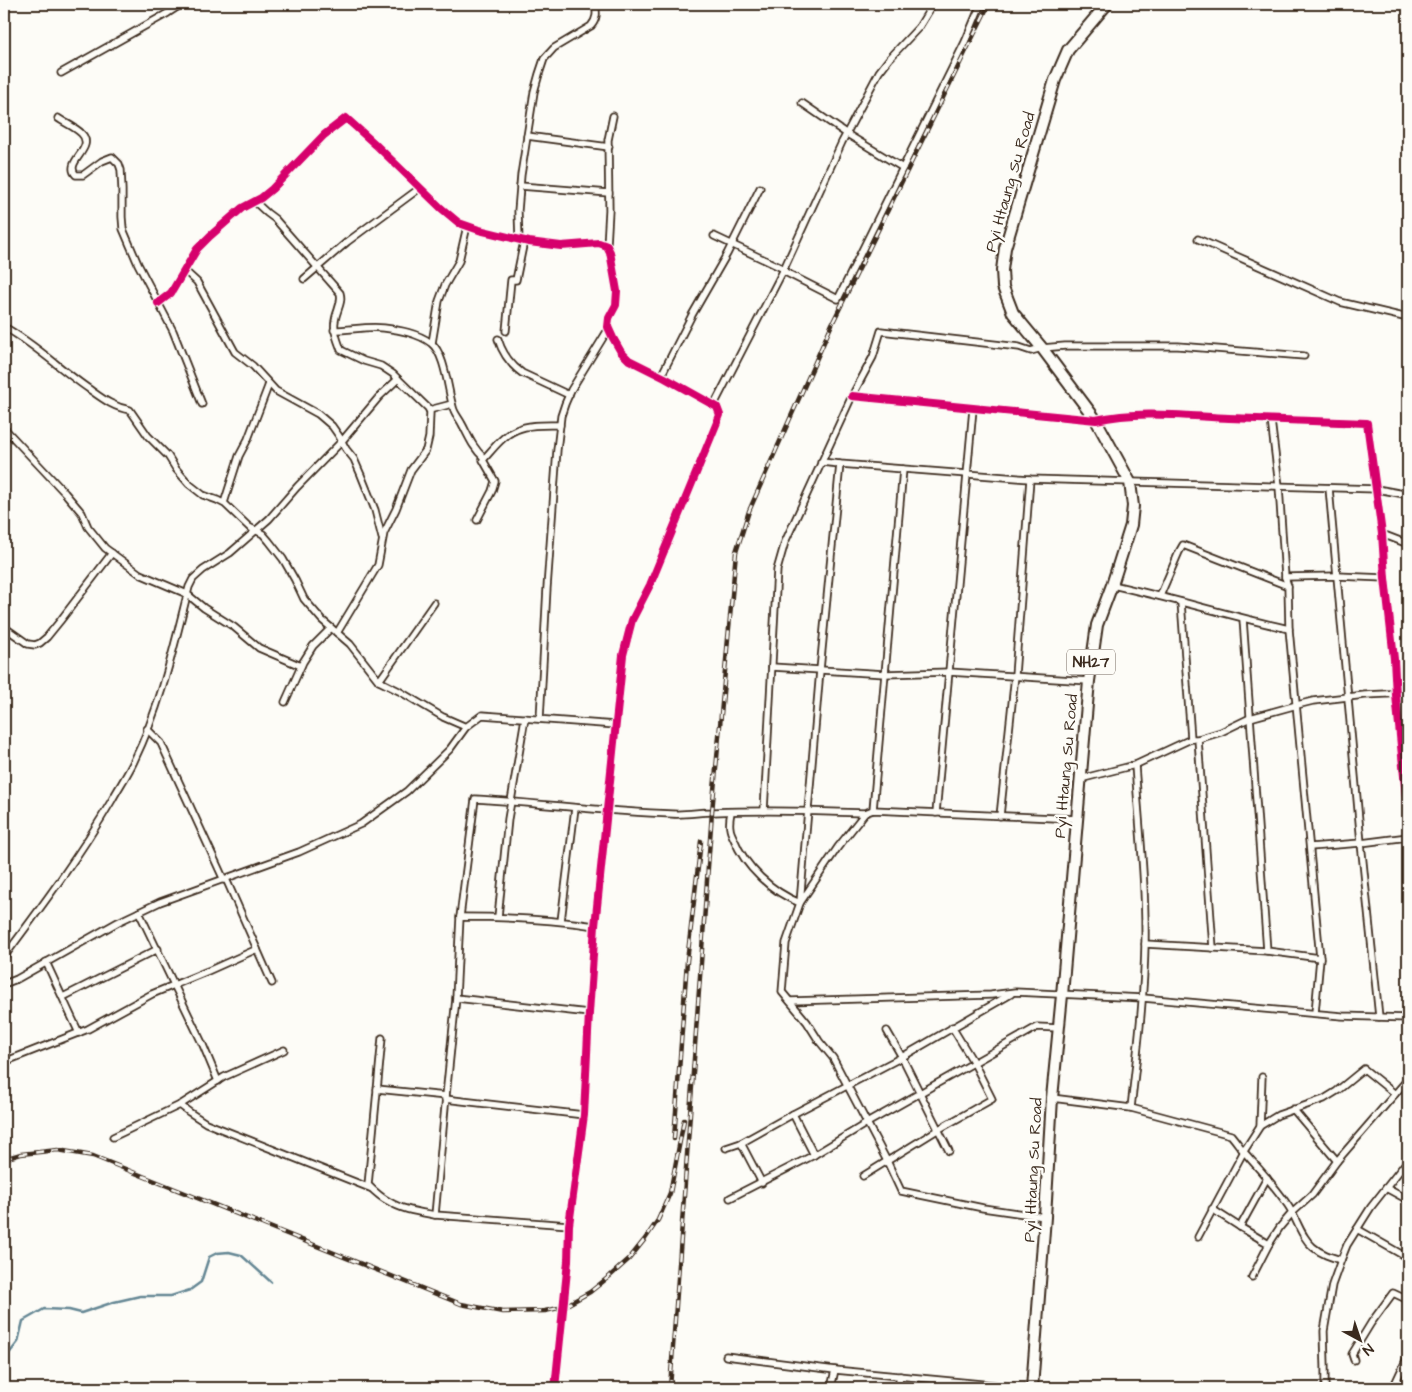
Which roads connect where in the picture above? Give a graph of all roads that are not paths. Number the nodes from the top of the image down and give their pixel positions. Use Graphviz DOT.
graph roads {
  1 [pos="182,4"];
  2 [pos="595,4"];
  3 [pos="933,4"];
  4 [pos="981,4"];
  5 [pos="1107,4"];
  6 [pos="61,73"];
  7 [pos="802,103"];
  8 [pos="613,116"];
  9 [pos="58,118"];
  10 [pos="847,134"];
  11 [pos="528,136"];
  12 [pos="608,147"];
  13 [pos="903,168"];
  14 [pos="520,186"];
  15 [pos="420,188"];
  16 [pos="760,188"];
  17 [pos="609,193"];
  18 [pos="254,201"];
  19 [pos="466,226"];
  20 [pos="714,236"];
  21 [pos="1198,239"];
  22 [pos="521,240"];
  23 [pos="731,245"];
  24 [pos="607,246"];
  25 [pos="318,267"];
  26 [pos="783,270"];
  27 [pos="185,271"];
  28 [pos="304,280"];
  29 [pos="158,304"];
  30 [pos="1408,318"];
  31 [pos="4,328"];
  32 [pos="609,328"];
  33 [pos="334,330"];
  34 [pos="506,331"];
  35 [pos="498,340"];
  36 [pos="432,343"];
  37 [pos="1042,348"];
  38 [pos="1304,356"];
  39 [pos="661,376"];
  40 [pos="398,379"];
  41 [pos="269,384"];
  42 [pos="569,395"];
  43 [pos="852,396"];
  44 [pos="202,404"];
  45 [pos="452,404"];
  46 [pos="714,405"];
  47 [pos="973,409"];
  48 [pos="430,410"];
  49 [pos="1096,420"];
  50 [pos="1270,420"];
  51 [pos="560,425"];
  52 [pos="4,428"];
  53 [pos="342,441"];
  54 [pos="484,458"];
  55 [pos="821,462"];
  56 [pos="840,464"];
  57 [pos="903,469"];
  58 [pos="967,474"];
  59 [pos="1030,479"];
  60 [pos="1130,482"];
  61 [pos="1279,486"];
  62 [pos="1329,488"];
  63 [pos="1377,489"];
  64 [pos="1408,496"];
  65 [pos="224,503"];
  66 [pos="477,520"];
  67 [pos="256,530"];
  68 [pos="1382,534"];
  69 [pos="382,540"];
  70 [pos="1408,544"];
  71 [pos="112,553"];
  72 [pos="1337,576"];
  73 [pos="1285,577"];
  74 [pos="1385,578"];
  75 [pos="1112,585"];
  76 [pos="1288,586"];
  77 [pos="187,594"];
  78 [pos="1160,596"];
  79 [pos="1181,602"];
  80 [pos="434,603"];
  81 [pos="1243,619"];
  82 [pos="4,627"];
  83 [pos="331,628"];
  84 [pos="1290,629"];
  85 [pos="337,633"];
  86 [pos="301,666"];
  87 [pos="772,667"];
  88 [pos="820,670"];
  89 [pos="949,672"];
  90 [pos="885,674"];
  91 [pos="1015,675"];
  92 [pos="1089,680"];
  93 [pos="379,681"];
  94 [pos="1408,693"];
  95 [pos="1396,694"];
  96 [pos="1348,698"];
  97 [pos="285,702"];
  98 [pos="1297,705"];
  99 [pos="525,718"];
  100 [pos="1250,718"];
  101 [pos="540,719"];
  102 [pos="616,725"];
  103 [pos="466,727"];
  104 [pos="147,729"];
  105 [pos="1191,739"];
  106 [pos="1198,740"];
  107 [pos="1135,765"];
  108 [pos="1080,779"];
  109 [pos="511,801"];
  110 [pos="575,808"];
  111 [pos="808,810"];
  112 [pos="873,810"];
  113 [pos="608,811"];
  114 [pos="764,811"];
  115 [pos="731,812"];
  116 [pos="865,813"];
  117 [pos="936,813"];
  118 [pos="1000,816"];
  119 [pos="1408,817"];
  120 [pos="1077,819"];
  121 [pos="1408,836"];
  122 [pos="1361,843"];
  123 [pos="1310,847"];
  124 [pos="225,879"];
  125 [pos="800,903"];
  126 [pos="139,912"];
  127 [pos="460,917"];
  128 [pos="498,917"];
  129 [pos="561,921"];
  130 [pos="595,926"];
  131 [pos="1145,944"];
  132 [pos="1213,948"];
  133 [pos="158,949"];
  134 [pos="257,949"];
  135 [pos="1266,951"];
  136 [pos="4,956"];
  137 [pos="1320,958"];
  138 [pos="46,962"];
  139 [pos="272,983"];
  140 [pos="4,984"];
  141 [pos="175,985"];
  142 [pos="1015,992"];
  143 [pos="1062,995"];
  144 [pos="63,997"];
  145 [pos="456,998"];
  146 [pos="1143,998"];
  147 [pos="790,1001"];
  148 [pos="589,1013"];
  149 [pos="1315,1013"];
  150 [pos="1379,1017"];
  151 [pos="1408,1018"];
  152 [pos="952,1027"];
  153 [pos="1059,1028"];
  154 [pos="888,1031"];
  155 [pos="79,1033"];
  156 [pos="382,1038"];
  157 [pos="284,1050"];
  158 [pos="902,1057"];
  159 [pos="4,1062"];
  160 [pos="974,1063"];
  161 [pos="1262,1077"];
  162 [pos="1408,1079"];
  163 [pos="218,1081"];
  164 [pos="848,1086"];
  165 [pos="377,1089"];
  166 [pos="920,1094"];
  167 [pos="1395,1094"];
  168 [pos="445,1097"];
  169 [pos="1052,1098"];
  170 [pos="180,1105"];
  171 [pos="1131,1108"];
  172 [pos="1293,1109"];
  173 [pos="793,1114"];
  174 [pos="584,1115"];
  175 [pos="867,1123"];
  176 [pos="1260,1126"];
  177 [pos="939,1129"];
  178 [pos="113,1137"];
  179 [pos="742,1143"];
  180 [pos="726,1148"];
  181 [pos="949,1151"];
  182 [pos="1244,1151"];
  183 [pos="814,1155"];
  184 [pos="1408,1160"];
  185 [pos="887,1161"];
  186 [pos="1337,1161"];
  187 [pos="863,1176"];
  188 [pos="1268,1178"];
  189 [pos="762,1182"];
  190 [pos="1386,1188"];
  191 [pos="372,1189"];
  192 [pos="730,1198"];
  193 [pos="1408,1200"];
  194 [pos="1212,1209"];
  195 [pos="1292,1213"];
  196 [pos="435,1215"];
  197 [pos="1045,1217"];
  198 [pos="569,1225"];
  199 [pos="1240,1227"];
  200 [pos="1357,1229"];
  201 [pos="1198,1237"];
  202 [pos="1269,1244"];
  203 [pos="1408,1258"];
  204 [pos="1341,1260"];
  205 [pos="1252,1277"];
  206 [pos="1408,1300"];
  207 [pos="726,1356"];
  208 [pos="1408,1356"];
  209 [pos="1354,1360"];
  210 [pos="835,1370"];
  211 [pos="900,1376"];
  212 [pos="555,1388"];
  213 [pos="832,1388"];
  214 [pos="898,1388"];
  215 [pos="1025,1388"];
  216 [pos="1032,1388"];
  217 [pos="1325,1388"];
  218 [pos="1393,1388"];
  1 -- 6 [label="street"];
  2 -- 11 [label="street"];
  3 -- 10 [label="street"];
  4 -- 13 [label="street"];
  5 -- 37 [label="highway, Pyi Htaung Su Road / NH27"];
  7 -- 10 [label="street"];
  8 -- 12 [label="street"];
  9 -- 29 [label="street"];
  10 -- 13 [label="street"];
  10 -- 26 [label="street"];
  11 -- 12 [label="street"];
  11 -- 14 [label="street"];
  12 -- 17 [label="street"];
  13 -- 26 [label="street"];
  14 -- 17 [label="street"];
  14 -- 22 [label="street"];
  15 -- 18 [label="street"];
  15 -- 19 [label="street"];
  15 -- 25 [label="street"];
  16 -- 23 [label="street"];
  17 -- 24 [label="street"];
  18 -- 25 [label="street"];
  18 -- 27 [label="street"];
  19 -- 22 [label="street"];
  19 -- 36 [label="street"];
  20 -- 23 [label="street"];
  21 -- 30 [label="street"];
  22 -- 24 [label="street"];
  22 -- 34 [label="street"];
  23 -- 26 [label="street"];
  23 -- 39 [label="street"];
  24 -- 32 [label="street"];
  25 -- 28 [label="street"];
  25 -- 33 [label="street"];
  26 -- 46 [label="street"];
  27 -- 29 [label="street"];
  27 -- 41 [label="street"];
  29 -- 44 [label="street"];
  31 -- 65 [label="street"];
  32 -- 39 [label="street"];
  32 -- 42 [label="street"];
  33 -- 36 [label="street"];
  33 -- 40 [label="street"];
  35 -- 42 [label="street"];
  36 -- 45 [label="street"];
  37 -- 38 [label="street"];
  37 -- 43 [label="street"];
  37 -- 49 [label="highway, Pyi Htaung Su Road / NH27"];
  39 -- 46 [label="street"];
  40 -- 48 [label="street"];
  40 -- 53 [label="street"];
  41 -- 53 [label="street"];
  41 -- 65 [label="street"];
  42 -- 51 [label="street"];
  43 -- 47 [label="street"];
  43 -- 55 [label="street"];
  45 -- 48 [label="street"];
  45 -- 54 [label="street"];
  46 -- 102 [label="street"];
  47 -- 49 [label="street"];
  47 -- 58 [label="street"];
  48 -- 69 [label="street"];
  49 -- 50 [label="street"];
  49 -- 60 [label="highway, Pyi Htaung Su Road / NH27"];
  50 -- 61 [label="street"];
  50 -- 63 [label="street"];
  51 -- 54 [label="street"];
  51 -- 101 [label="street"];
  52 -- 71 [label="street"];
  53 -- 67 [label="street"];
  53 -- 69 [label="street"];
  54 -- 66 [label="street"];
  55 -- 56 [label="street"];
  55 -- 87 [label="street"];
  56 -- 57 [label="street"];
  56 -- 88 [label="street"];
  57 -- 58 [label="street"];
  57 -- 90 [label="street"];
  58 -- 59 [label="street"];
  58 -- 89 [label="street"];
  59 -- 60 [label="street"];
  59 -- 91 [label="street"];
  60 -- 61 [label="street"];
  60 -- 75 [label="highway, Pyi Htaung Su Road / NH27"];
  61 -- 62 [label="street"];
  61 -- 73 [label="street"];
  62 -- 63 [label="street"];
  62 -- 72 [label="street"];
  63 -- 64 [label="street"];
  63 -- 68 [label="street"];
  65 -- 67 [label="street"];
  67 -- 77 [label="street"];
  67 -- 83 [label="street"];
  68 -- 70 [label="street"];
  68 -- 74 [label="street"];
  69 -- 85 [label="street"];
  71 -- 77 [label="street"];
  71 -- 82 [label="street"];
  72 -- 73 [label="street"];
  72 -- 74 [label="street"];
  72 -- 96 [label="street"];
  73 -- 76 [label="street"];
  74 -- 95 [label="street"];
  75 -- 78 [label="street"];
  75 -- 92 [label="highway, Pyi Htaung Su Road / NH27"];
  76 -- 78 [label="street"];
  76 -- 84 [label="street"];
  77 -- 86 [label="street"];
  77 -- 104 [label="street"];
  78 -- 79 [label="street"];
  79 -- 81 [label="street"];
  79 -- 105 [label="street"];
  80 -- 93 [label="street"];
  81 -- 84 [label="street"];
  81 -- 100 [label="street"];
  83 -- 85 [label="street"];
  83 -- 86 [label="street"];
  84 -- 98 [label="street"];
  85 -- 93 [label="street"];
  86 -- 97 [label="street"];
  87 -- 88 [label="street"];
  87 -- 114 [label="street"];
  88 -- 90 [label="street"];
  88 -- 111 [label="street"];
  89 -- 90 [label="street"];
  89 -- 91 [label="street"];
  89 -- 117 [label="street"];
  90 -- 112 [label="street"];
  91 -- 92 [label="street"];
  91 -- 118 [label="street"];
  92 -- 108 [label="highway, Pyi Htaung Su Road / NH27"];
  93 -- 103 [label="street"];
  94 -- 95 [label="street"];
  95 -- 96 [label="street"];
  95 -- 119 [label="street"];
  96 -- 98 [label="street"];
  96 -- 122 [label="street"];
  98 -- 100 [label="street"];
  98 -- 123 [label="street"];
  99 -- 101 [label="street"];
  99 -- 103 [label="street"];
  99 -- 109 [label="street"];
  100 -- 106 [label="street"];
  100 -- 135 [label="street"];
  101 -- 102 [label="street"];
  102 -- 113 [label="street"];
  103 -- 124 [label="street"];
  104 -- 124 [label="street"];
  104 -- 136 [label="street"];
  105 -- 106 [label="street"];
  105 -- 107 [label="street"];
  106 -- 132 [label="street"];
  107 -- 108 [label="street"];
  107 -- 131 [label="street"];
  108 -- 120 [label="highway, Pyi Htaung Su Road / NH27"];
  109 -- 110 [label="street"];
  109 -- 127 [label="street"];
  109 -- 128 [label="street"];
  110 -- 113 [label="street"];
  110 -- 129 [label="street"];
  111 -- 114 [label="street"];
  111 -- 116 [label="street"];
  111 -- 125 [label="street"];
  112 -- 116 [label="street"];
  112 -- 117 [label="street"];
  113 -- 115 [label="street"];
  113 -- 130 [label="street"];
  114 -- 115 [label="street"];
  115 -- 125 [label="street"];
  116 -- 125 [label="street"];
  117 -- 118 [label="street"];
  118 -- 120 [label="street"];
  120 -- 143 [label="highway, Pyi Htaung Su Road / NH27"];
  121 -- 122 [label="street"];
  122 -- 123 [label="street"];
  122 -- 150 [label="street"];
  123 -- 137 [label="street"];
  124 -- 126 [label="street"];
  124 -- 134 [label="street"];
  125 -- 147 [label="street"];
  126 -- 133 [label="street"];
  126 -- 138 [label="street"];
  127 -- 128 [label="street"];
  127 -- 145 [label="street"];
  128 -- 129 [label="street"];
  129 -- 130 [label="street"];
  130 -- 148 [label="street"];
  131 -- 132 [label="street"];
  131 -- 146 [label="street"];
  132 -- 135 [label="street"];
  133 -- 141 [label="street"];
  133 -- 144 [label="street"];
  134 -- 139 [label="street"];
  134 -- 141 [label="street"];
  135 -- 137 [label="street"];
  137 -- 149 [label="street"];
  138 -- 140 [label="street"];
  138 -- 144 [label="street"];
  141 -- 155 [label="street"];
  141 -- 163 [label="street"];
  142 -- 143 [label="street"];
  142 -- 147 [label="street"];
  142 -- 152 [label="street"];
  143 -- 146 [label="street"];
  143 -- 153 [label="highway, Pyi Htaung Su Road / NH27"];
  144 -- 155 [label="street"];
  145 -- 148 [label="street"];
  145 -- 168 [label="street"];
  146 -- 149 [label="street"];
  146 -- 171 [label="street"];
  147 -- 164 [label="street"];
  148 -- 174 [label="street"];
  149 -- 150 [label="street"];
  150 -- 151 [label="street"];
  152 -- 158 [label="street"];
  152 -- 160 [label="street"];
  153 -- 160 [label="street"];
  153 -- 169 [label="highway, Pyi Htaung Su Road / NH27"];
  154 -- 158 [label="street"];
  155 -- 159 [label="street"];
  156 -- 165 [label="street"];
  157 -- 163 [label="street"];
  158 -- 164 [label="street"];
  158 -- 166 [label="street"];
  160 -- 166 [label="street"];
  160 -- 177 [label="street"];
  161 -- 176 [label="street"];
  162 -- 167 [label="street"];
  163 -- 170 [label="street"];
  164 -- 173 [label="street"];
  164 -- 175 [label="street"];
  165 -- 168 [label="street"];
  165 -- 191 [label="street"];
  166 -- 175 [label="street"];
  166 -- 177 [label="street"];
  167 -- 172 [label="street"];
  167 -- 186 [label="street"];
  168 -- 174 [label="street"];
  168 -- 196 [label="street"];
  169 -- 171 [label="street"];
  169 -- 197 [label="highway, Pyi Htaung Su Road / NH27"];
  170 -- 178 [label="street"];
  170 -- 191 [label="street"];
  171 -- 182 [label="street"];
  172 -- 176 [label="street"];
  172 -- 186 [label="street"];
  173 -- 179 [label="street"];
  173 -- 183 [label="street"];
  174 -- 198 [label="street"];
  175 -- 183 [label="street"];
  175 -- 185 [label="street"];
  176 -- 182 [label="street"];
  177 -- 181 [label="street"];
  177 -- 185 [label="street"];
  179 -- 180 [label="street"];
  179 -- 189 [label="street"];
  182 -- 188 [label="street"];
  182 -- 194 [label="street"];
  183 -- 189 [label="street"];
  184 -- 190 [label="street"];
  185 -- 187 [label="street"];
  185 -- 197 [label="street"];
  186 -- 195 [label="street"];
  188 -- 195 [label="street"];
  188 -- 199 [label="street"];
  189 -- 192 [label="street"];
  190 -- 193 [label="street"];
  190 -- 200 [label="street"];
  191 -- 196 [label="street"];
  194 -- 199 [label="street"];
  194 -- 201 [label="street"];
  195 -- 202 [label="street"];
  195 -- 204 [label="street"];
  196 -- 198 [label="street"];
  197 -- 216 [label="highway, Pyi Htaung Su Road / NH27"];
  198 -- 212 [label="street"];
  199 -- 202 [label="street"];
  200 -- 203 [label="street"];
  200 -- 204 [label="street"];
  202 -- 205 [label="street"];
  204 -- 217 [label="street"];
  206 -- 209 [label="street"];
  207 -- 210 [label="street"];
  208 -- 218 [label="street"];
  210 -- 211 [label="street"];
  210 -- 213 [label="street"];
  211 -- 214 [label="street"];
  211 -- 215 [label="street"];
}
